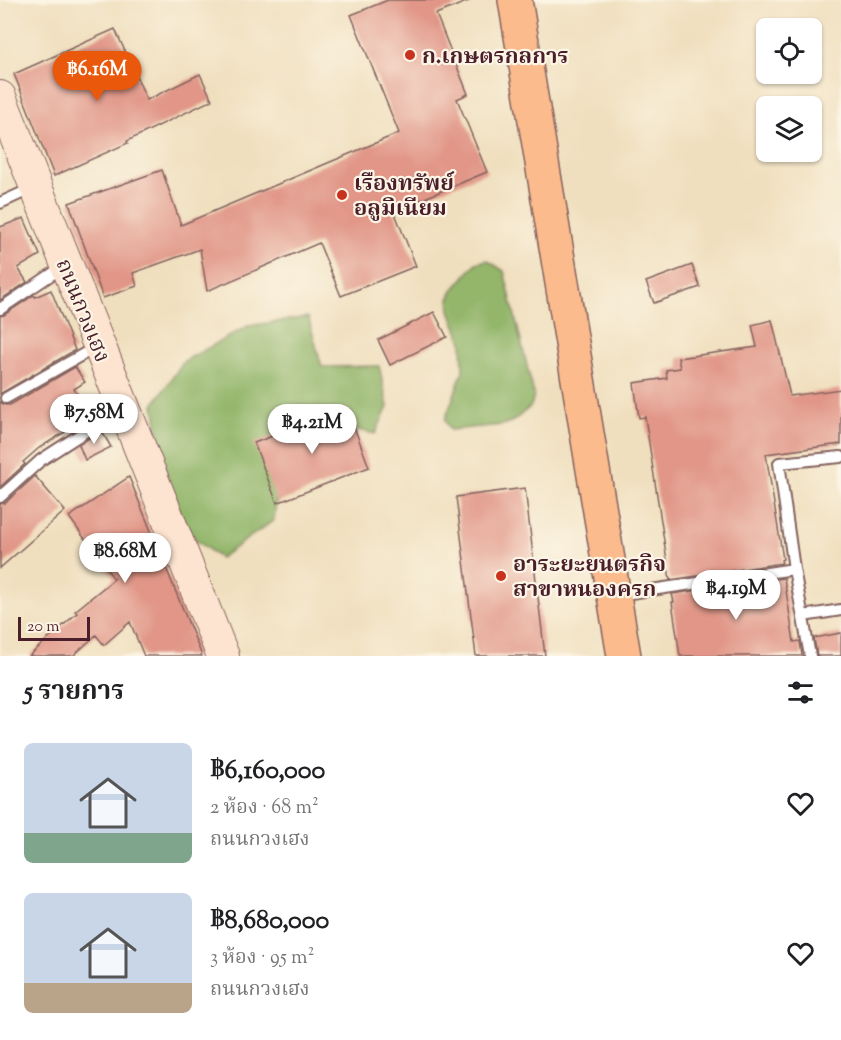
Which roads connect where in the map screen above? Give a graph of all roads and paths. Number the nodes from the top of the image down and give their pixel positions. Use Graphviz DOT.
graph roads {
  1 [pos="515,0"];
  2 [pos="0,97"];
  3 [pos="36,186"];
  4 [pos="0,203"];
  5 [pos="66,264"];
  6 [pos="0,309"];
  7 [pos="99,345"];
  8 [pos="6,398"];
  9 [pos="123,407"];
  10 [pos="841,457"];
  11 [pos="0,497"];
  12 [pos="794,569"];
  13 [pos="614,595"];
  14 [pos="841,610"];
  15 [pos="803,615"];
  16 [pos="223,656"];
  17 [pos="624,656"];
  18 [pos="810,656"];
  1 -- 13 [label="main road"];
  2 -- 3 [label="street, ถนนกวงเฮง"];
  3 -- 4 [label="lane"];
  3 -- 5 [label="street, ถนนกวงเฮง"];
  5 -- 6 [label="lane"];
  5 -- 7 [label="street, ถนนกวงเฮง"];
  7 -- 8 [label="lane"];
  7 -- 9 [label="street, ถนนกวงเฮง"];
  9 -- 11 [label="lane"];
  9 -- 16 [label="street, ถนนกวงเฮง"];
  10 -- 12 [label="lane"];
  12 -- 13 [label="lane"];
  12 -- 15 [label="lane"];
  13 -- 17 [label="main road"];
  14 -- 15 [label="lane"];
  15 -- 18 [label="lane"];
}
